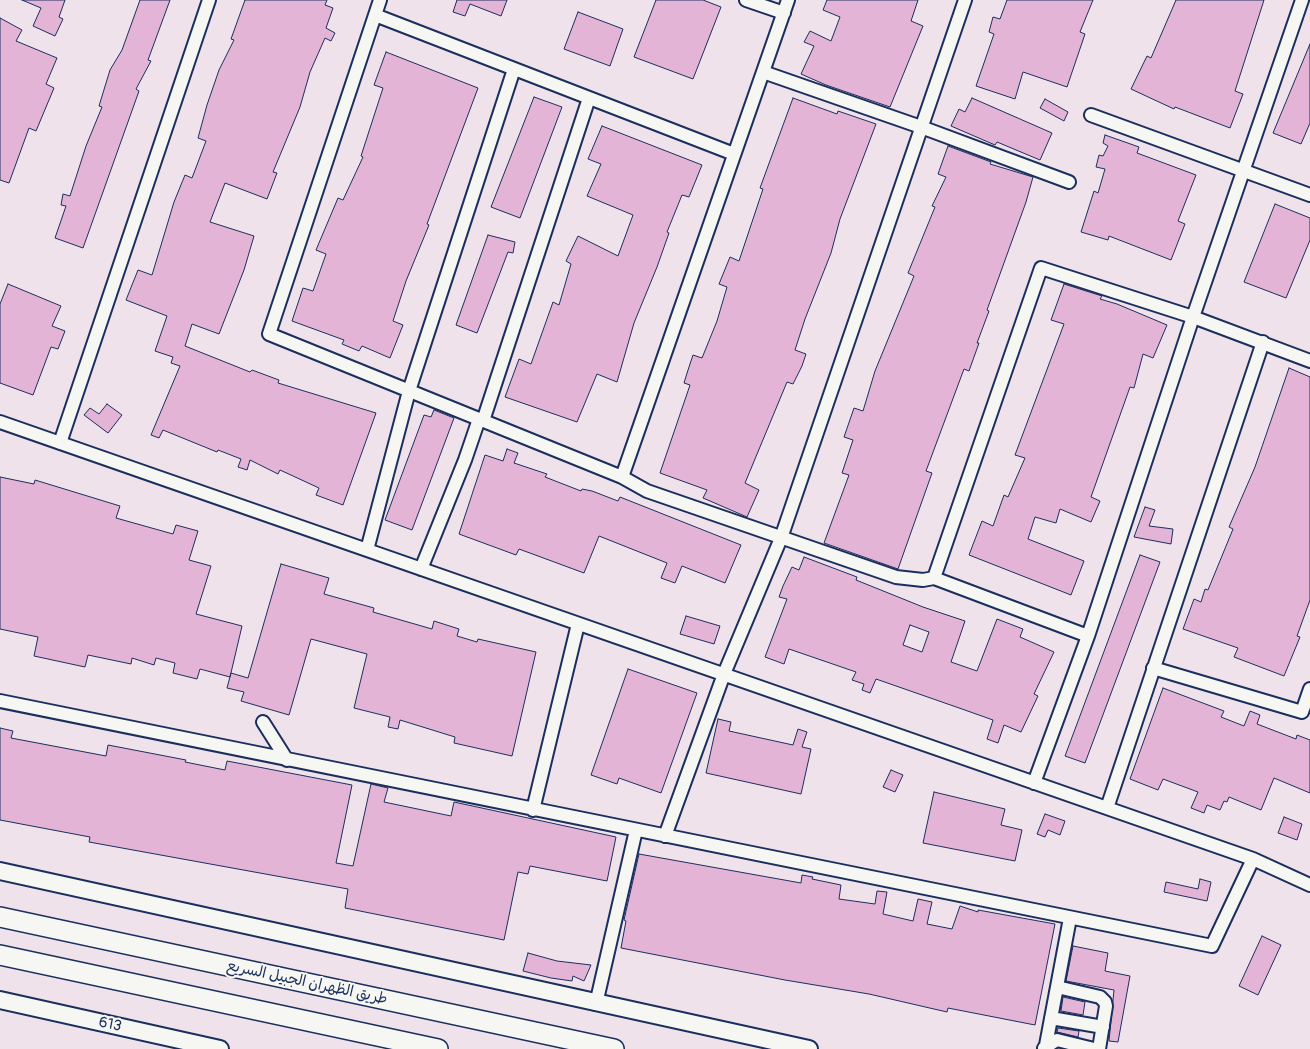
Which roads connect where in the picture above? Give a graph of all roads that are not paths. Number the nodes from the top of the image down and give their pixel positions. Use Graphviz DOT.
graph roads {
  1 [pos="209,0"];
  2 [pos="380,0"];
  3 [pos="746,0"];
  4 [pos="788,0"];
  5 [pos="965,0"];
  6 [pos="1302,0"];
  7 [pos="784,13"];
  8 [pos="375,16"];
  9 [pos="514,69"];
  10 [pos="763,72"];
  11 [pos="589,98"];
  12 [pos="1091,115"];
  13 [pos="921,127"];
  14 [pos="734,154"];
  15 [pos="1243,170"];
  16 [pos="1069,182"];
  17 [pos="1310,195"];
  18 [pos="1193,317"];
  19 [pos="1263,342"];
  20 [pos="1310,360"];
  21 [pos="410,391"];
  22 [pos="481,420"];
  23 [pos="0,422"];
  24 [pos="60,443"];
  25 [pos="622,477"];
  26 [pos="781,538"];
  27 [pos="367,550"];
  28 [pos="421,569"];
  29 [pos="934,578"];
  30 [pos="578,624"];
  31 [pos="1088,636"];
  32 [pos="1153,668"];
  33 [pos="724,674"];
  34 [pos="1309,699"];
  35 [pos="0,701"];
  36 [pos="262,722"];
  37 [pos="287,760"];
  38 [pos="1034,783"];
  39 [pos="1111,806"];
  40 [pos="533,810"];
  41 [pos="636,830"];
  42 [pos="665,836"];
  43 [pos="1253,859"];
  44 [pos="0,871"];
  45 [pos="1310,885"];
  46 [pos="0,912"];
  47 [pos="0,917"];
  48 [pos="1070,918"];
  49 [pos="88,935"];
  50 [pos="0,955"];
  51 [pos="1057,987"];
  52 [pos="0,1000"];
  53 [pos="596,1004"];
  54 [pos="1051,1018"];
  55 [pos="1102,1027"];
  56 [pos="1044,1047"];
  57 [pos="220,1049"];
  58 [pos="438,1049"];
  59 [pos="614,1049"];
  60 [pos="809,1049"];
  61 [pos="1094,1049"];
  62 [pos="1099,1049"];
  1 -- 24 [label="street"];
  2 -- 8 [label="street"];
  3 -- 7 [label="street"];
  4 -- 7 [label="street"];
  5 -- 13 [label="street"];
  6 -- 15 [label="street"];
  7 -- 10 [label="street"];
  8 -- 9 [label="street"];
  8 -- 21 [label="street"];
  9 -- 11 [label="street"];
  9 -- 21 [label="street"];
  10 -- 13 [label="street"];
  10 -- 14 [label="street"];
  11 -- 14 [label="street"];
  11 -- 22 [label="street"];
  12 -- 15 [label="street"];
  13 -- 16 [label="street"];
  13 -- 26 [label="street"];
  14 -- 25 [label="street"];
  15 -- 17 [label="street"];
  15 -- 18 [label="street"];
  18 -- 19 [label="street"];
  18 -- 29 [label="street"];
  18 -- 31 [label="street"];
  19 -- 20 [label="street"];
  19 -- 32 [label="street"];
  21 -- 22 [label="street"];
  21 -- 27 [label="street"];
  22 -- 25 [label="street"];
  22 -- 28 [label="street"];
  23 -- 24 [label="street"];
  24 -- 27 [label="street"];
  25 -- 26 [label="street"];
  26 -- 29 [label="street"];
  26 -- 33 [label="street"];
  27 -- 28 [label="street"];
  28 -- 30 [label="street"];
  29 -- 31 [label="street"];
  30 -- 33 [label="street"];
  30 -- 40 [label="street"];
  31 -- 38 [label="street"];
  32 -- 34 [label="street"];
  32 -- 39 [label="street"];
  33 -- 38 [label="street"];
  33 -- 42 [label="street"];
  35 -- 37 [label="street"];
  36 -- 37 [label="street"];
  37 -- 40 [label="street"];
  38 -- 39 [label="street"];
  39 -- 43 [label="street"];
  40 -- 41 [label="street"];
  41 -- 42 [label="street"];
  41 -- 53 [label="street"];
  42 -- 48 [label="street"];
  43 -- 45 [label="street"];
  43 -- 48 [label="street"];
  44 -- 53 [label="main road"];
  46 -- 49 [label="highway"];
  47 -- 49 [label="highway, طريق الظهران الجبيل السريع"];
  48 -- 51 [label="street"];
  49 -- 59 [label="highway, طريق الظهران الجبيل السريع"];
  50 -- 58 [label="highway"];
  51 -- 54 [label="street"];
  51 -- 55 [label="street"];
  52 -- 57 [label="main road, 613"];
  53 -- 60 [label="main road"];
  54 -- 55 [label="street"];
  54 -- 56 [label="street"];
  55 -- 62 [label="street"];
  56 -- 61 [label="street"];
}
